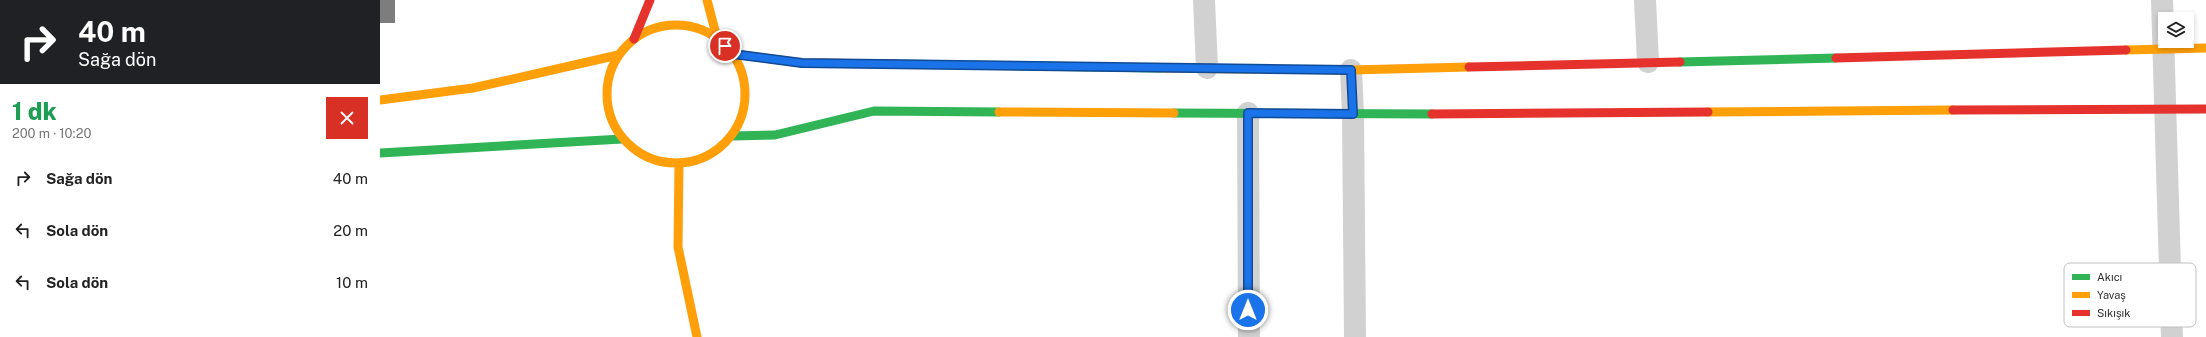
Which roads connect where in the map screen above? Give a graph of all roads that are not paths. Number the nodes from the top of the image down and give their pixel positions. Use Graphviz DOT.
graph roads {
  1 [pos="650,0"];
  2 [pos="707,0"];
  3 [pos="1204,0"];
  4 [pos="1645,0"];
  5 [pos="2162,0"];
  6 [pos="717,38"];
  7 [pos="634,39"];
  8 [pos="2206,48"];
  9 [pos="2164,49"];
  10 [pos="733,54"];
  11 [pos="618,55"];
  12 [pos="1648,62"];
  13 [pos="1208,68"];
  14 [pos="1351,70"];
  15 [pos="380,100"];
  16 [pos="2206,109"];
  17 [pos="2164,110"];
  18 [pos="1248,113"];
  19 [pos="1353,114"];
  20 [pos="732,136"];
  21 [pos="622,139"];
  22 [pos="380,153"];
  23 [pos="679,164"];
  24 [pos="2169,263"];
  25 [pos="2172,327"];
  26 [pos="697,337"];
  27 [pos="1249,337"];
  28 [pos="1355,337"];
  29 [pos="2172,337"];
  1 -- 7 [label="street"];
  2 -- 6 [label="street"];
  3 -- 13 [label="street"];
  4 -- 12 [label="street"];
  5 -- 9 [label="street"];
  6 -- 7 [label="street"];
  6 -- 10 [label="street"];
  7 -- 11 [label="street"];
  8 -- 9 [label="street"];
  9 -- 12 [label="street"];
  9 -- 17 [label="street"];
  10 -- 13 [label="street"];
  10 -- 20 [label="street"];
  11 -- 15 [label="street"];
  11 -- 21 [label="street"];
  12 -- 14 [label="street"];
  13 -- 14 [label="street"];
  14 -- 19 [label="street"];
  16 -- 17 [label="street"];
  17 -- 19 [label="street"];
  17 -- 24 [label="street"];
  18 -- 19 [label="street"];
  18 -- 20 [label="street"];
  18 -- 27 [label="street"];
  19 -- 28 [label="street"];
  20 -- 23 [label="street"];
  21 -- 22 [label="street"];
  21 -- 23 [label="street"];
  23 -- 26 [label="street"];
  25 -- 29 [label="street"];
}
